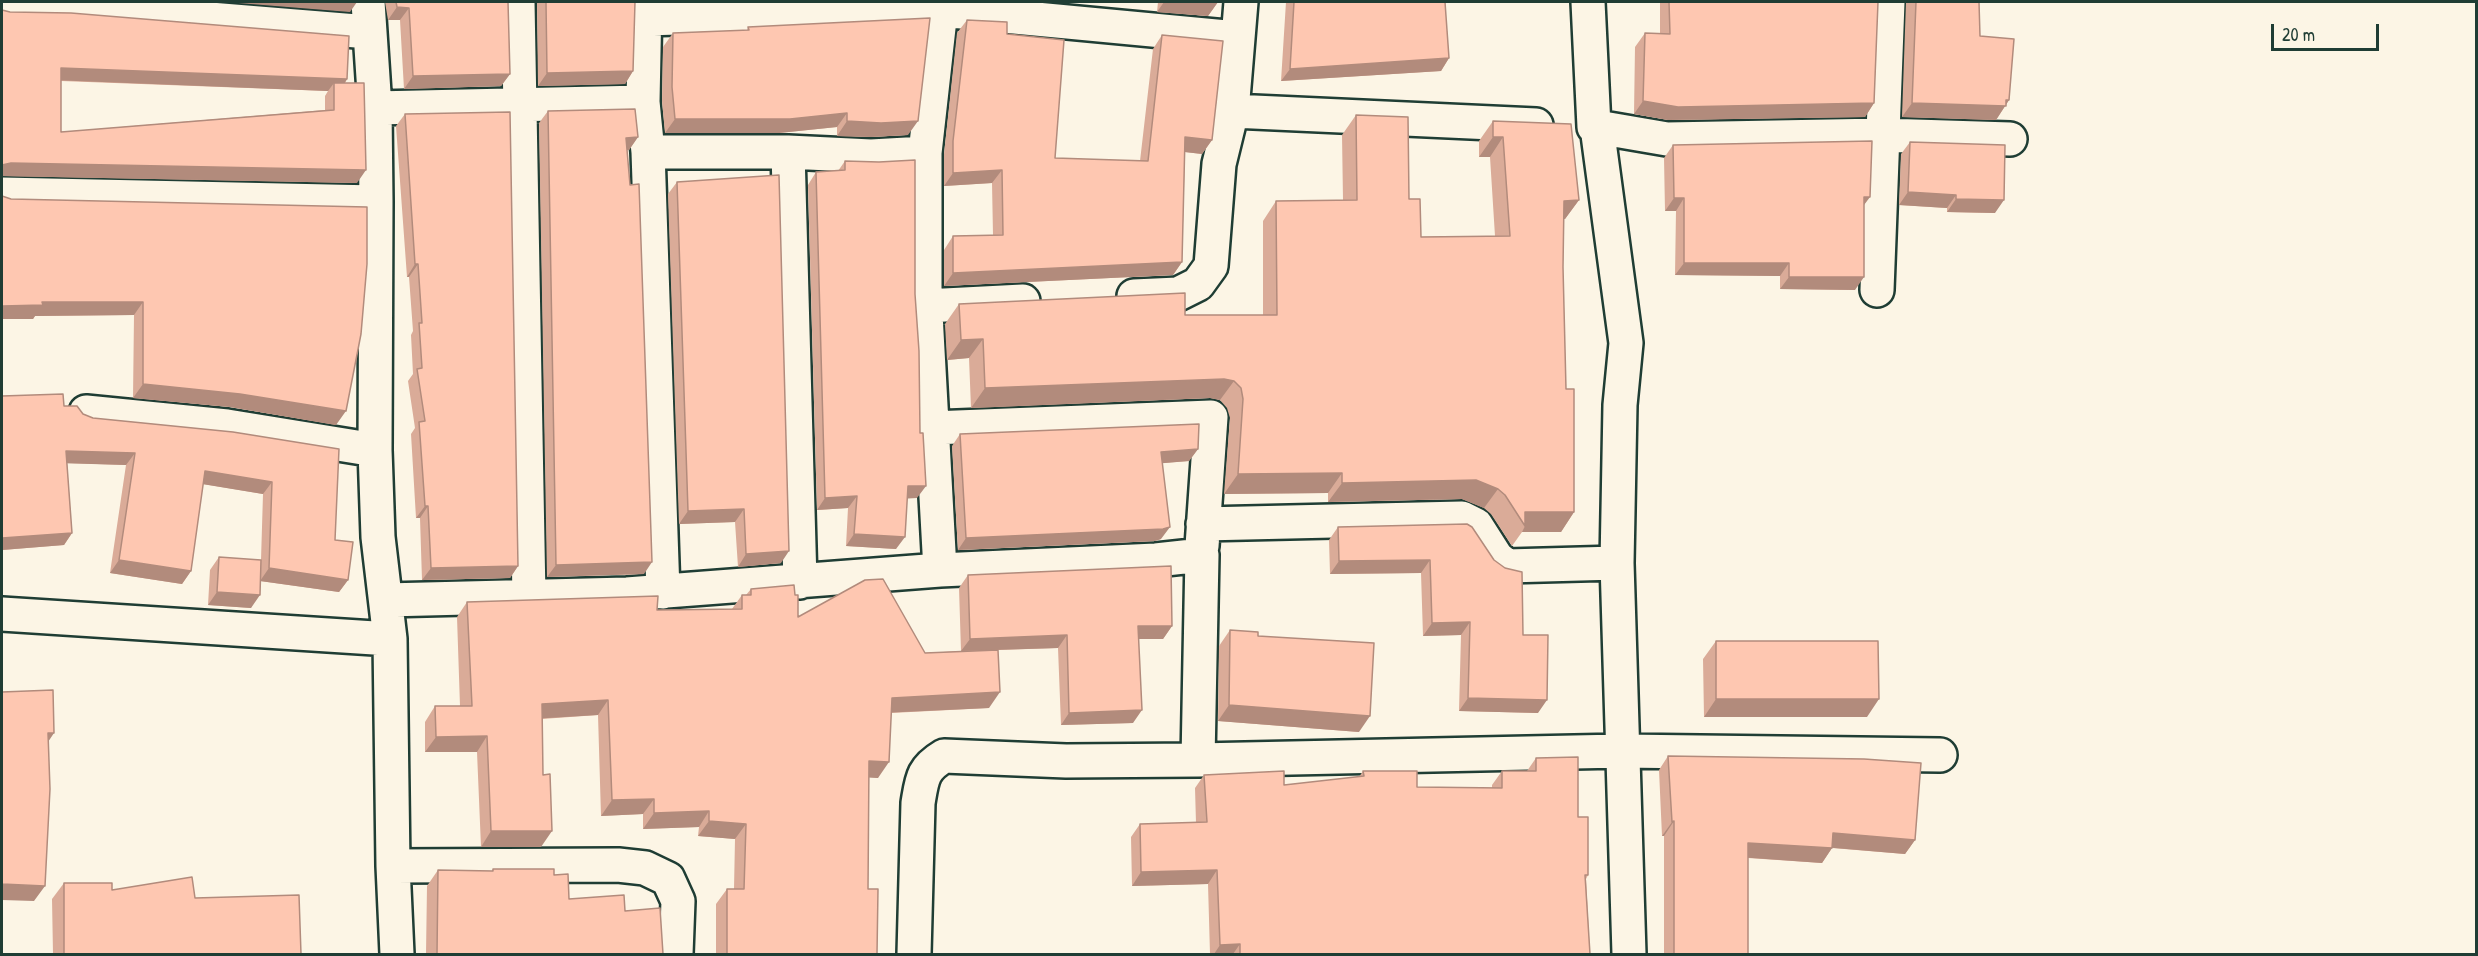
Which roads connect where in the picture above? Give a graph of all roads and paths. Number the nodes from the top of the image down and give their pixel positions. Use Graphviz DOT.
graph roads {
  1 [pos="518,2"];
  2 [pos="1241,2"];
  3 [pos="1588,2"];
  4 [pos="1888,2"];
  5 [pos="58,4"];
  6 [pos="2,6"];
  7 [pos="765,9"];
  8 [pos="645,10"];
  9 [pos="940,10"];
  10 [pos="368,17"];
  11 [pos="1238,38"];
  12 [pos="644,102"];
  13 [pos="520,105"];
  14 [pos="375,108"];
  15 [pos="1232,111"];
  16 [pos="1596,127"];
  17 [pos="1883,135"];
  18 [pos="2010,139"];
  19 [pos="648,152"];
  20 [pos="788,152"];
  21 [pos="926,153"];
  22 [pos="2,194"];
  23 [pos="376,202"];
  24 [pos="1877,290"];
  25 [pos="1109,297"];
  26 [pos="1052,300"];
  27 [pos="925,306"];
  28 [pos="86,411"];
  29 [pos="932,428"];
  30 [pos="375,450"];
  31 [pos="1202,539"];
  32 [pos="1617,563"];
  33 [pos="940,570"];
  34 [pos="800,582"];
  35 [pos="663,592"];
  36 [pos="529,597"];
  37 [pos="386,600"];
  38 [pos="2,614"];
  39 [pos="390,639"];
  40 [pos="1621,751"];
  41 [pos="1940,755"];
  42 [pos="1198,760"];
  43 [pos="393,866"];
  44 [pos="398,954"];
  45 [pos="676,954"];
  46 [pos="914,954"];
  47 [pos="1629,954"];
  1 -- 13 [label="street"];
  2 -- 11 [label="street"];
  3 -- 16 [label="street"];
  4 -- 17 [label="street"];
  5 -- 6 [label="street"];
  5 -- 10 [label="street"];
  7 -- 8 [label="street"];
  7 -- 9 [label="street"];
  8 -- 12 [label="street"];
  9 -- 11 [label="street"];
  9 -- 21 [label="street"];
  10 -- 14 [label="street"];
  11 -- 15 [label="street"];
  12 -- 13 [label="street"];
  12 -- 19 [label="street"];
  13 -- 14 [label="street"];
  13 -- 36 [label="street"];
  14 -- 23 [label="street"];
  15 -- 16 [label="street"];
  15 -- 25 [label="street"];
  16 -- 17 [label="street"];
  16 -- 32 [label="street"];
  17 -- 18 [label="street"];
  17 -- 24 [label="street"];
  19 -- 20 [label="street"];
  19 -- 35 [label="street"];
  20 -- 21 [label="street"];
  20 -- 34 [label="street"];
  21 -- 27 [label="street"];
  22 -- 23 [label="street"];
  23 -- 30 [label="street"];
  26 -- 27 [label="street"];
  27 -- 29 [label="street"];
  28 -- 30 [label="street"];
  29 -- 31 [label="street"];
  29 -- 33 [label="street"];
  30 -- 37 [label="street"];
  31 -- 32 [label="street"];
  31 -- 33 [label="street"];
  31 -- 42 [label="street"];
  32 -- 40 [label="street"];
  33 -- 34 [label="street"];
  34 -- 35 [label="street"];
  35 -- 36 [label="street"];
  36 -- 37 [label="street"];
  37 -- 39 [label="street"];
  38 -- 39 [label="street"];
  39 -- 43 [label="street"];
  40 -- 41 [label="street"];
  40 -- 42 [label="street"];
  40 -- 47 [label="street"];
  42 -- 46 [label="street"];
  43 -- 44 [label="street"];
  43 -- 45 [label="street"];
}
